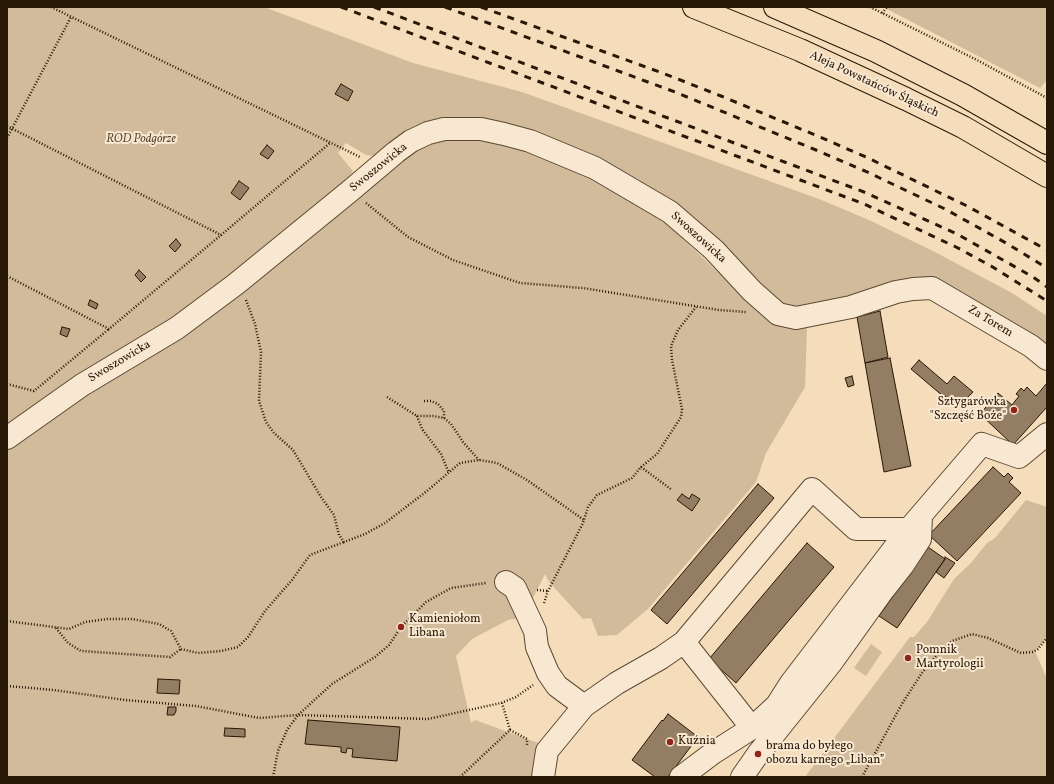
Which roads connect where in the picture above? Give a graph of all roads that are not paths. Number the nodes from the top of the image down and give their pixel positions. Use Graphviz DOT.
graph roads {
  1 [pos="694,7"];
  2 [pos="775,7"];
  3 [pos="1047,143"];
  4 [pos="1047,176"];
  5 [pos="932,288"];
  6 [pos="1047,359"];
  7 [pos="1047,434"];
  8 [pos="7,438"];
  9 [pos="915,522"];
  10 [pos="506,582"];
  11 [pos="684,642"];
  12 [pos="584,706"];
  13 [pos="752,728"];
  14 [pos="543,777"];
  15 [pos="681,777"];
  16 [pos="742,777"];
  1 -- 4 [label="main road, Aleja Powstańców Śląskich"];
  2 -- 3 [label="main road"];
  5 -- 6 [label="street, Za Torem"];
  5 -- 8 [label="street, Swoszowicka"];
  7 -- 9 [label="street"];
  9 -- 11 [label="street"];
  9 -- 13 [label="street"];
  9 -- 16 [label="street"];
  10 -- 12 [label="street"];
  11 -- 12 [label="street"];
  11 -- 13 [label="street"];
  12 -- 14 [label="street"];
  13 -- 15 [label="street"];
}
